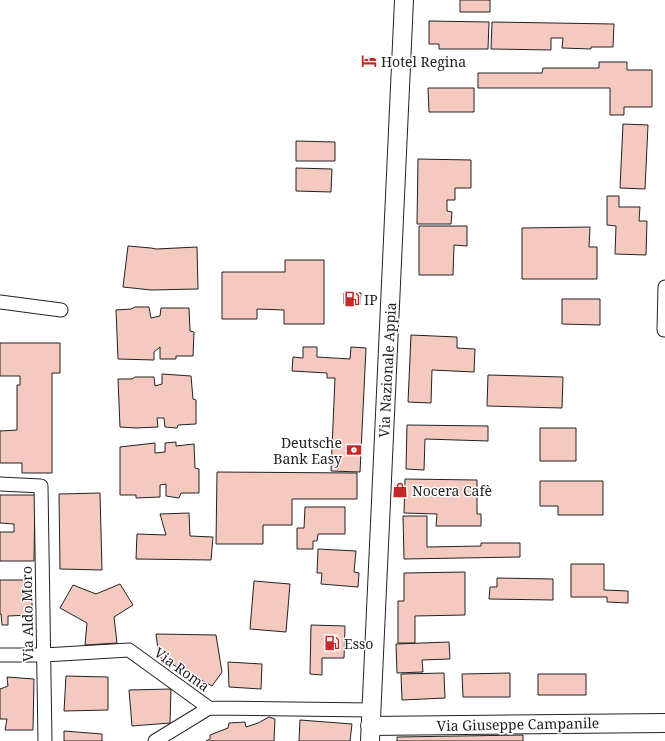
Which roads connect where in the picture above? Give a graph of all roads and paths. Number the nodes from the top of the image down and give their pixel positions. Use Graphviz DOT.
graph roads {
  1 [pos="404,0"];
  2 [pos="665,288"];
  3 [pos="0,302"];
  4 [pos="61,310"];
  5 [pos="664,330"];
  6 [pos="0,484"];
  7 [pos="44,655"];
  8 [pos="0,656"];
  9 [pos="209,708"];
  10 [pos="665,723"];
  11 [pos="371,726"];
  12 [pos="45,741"];
  13 [pos="154,741"];
  1 -- 11 [label="main road, Via Nazionale Appia"];
  2 -- 5 [label="street"];
  3 -- 4 [label="street"];
  6 -- 7 [label="street, Via Aldo Moro"];
  7 -- 8 [label="street, Via Roma"];
  7 -- 9 [label="street, Via Roma"];
  7 -- 12 [label="street, Via Aldo Moro"];
  9 -- 11 [label="street, Via Roma"];
  9 -- 13 [label="street"];
  10 -- 11 [label="main road, Via Giuseppe Campanile"];
}
